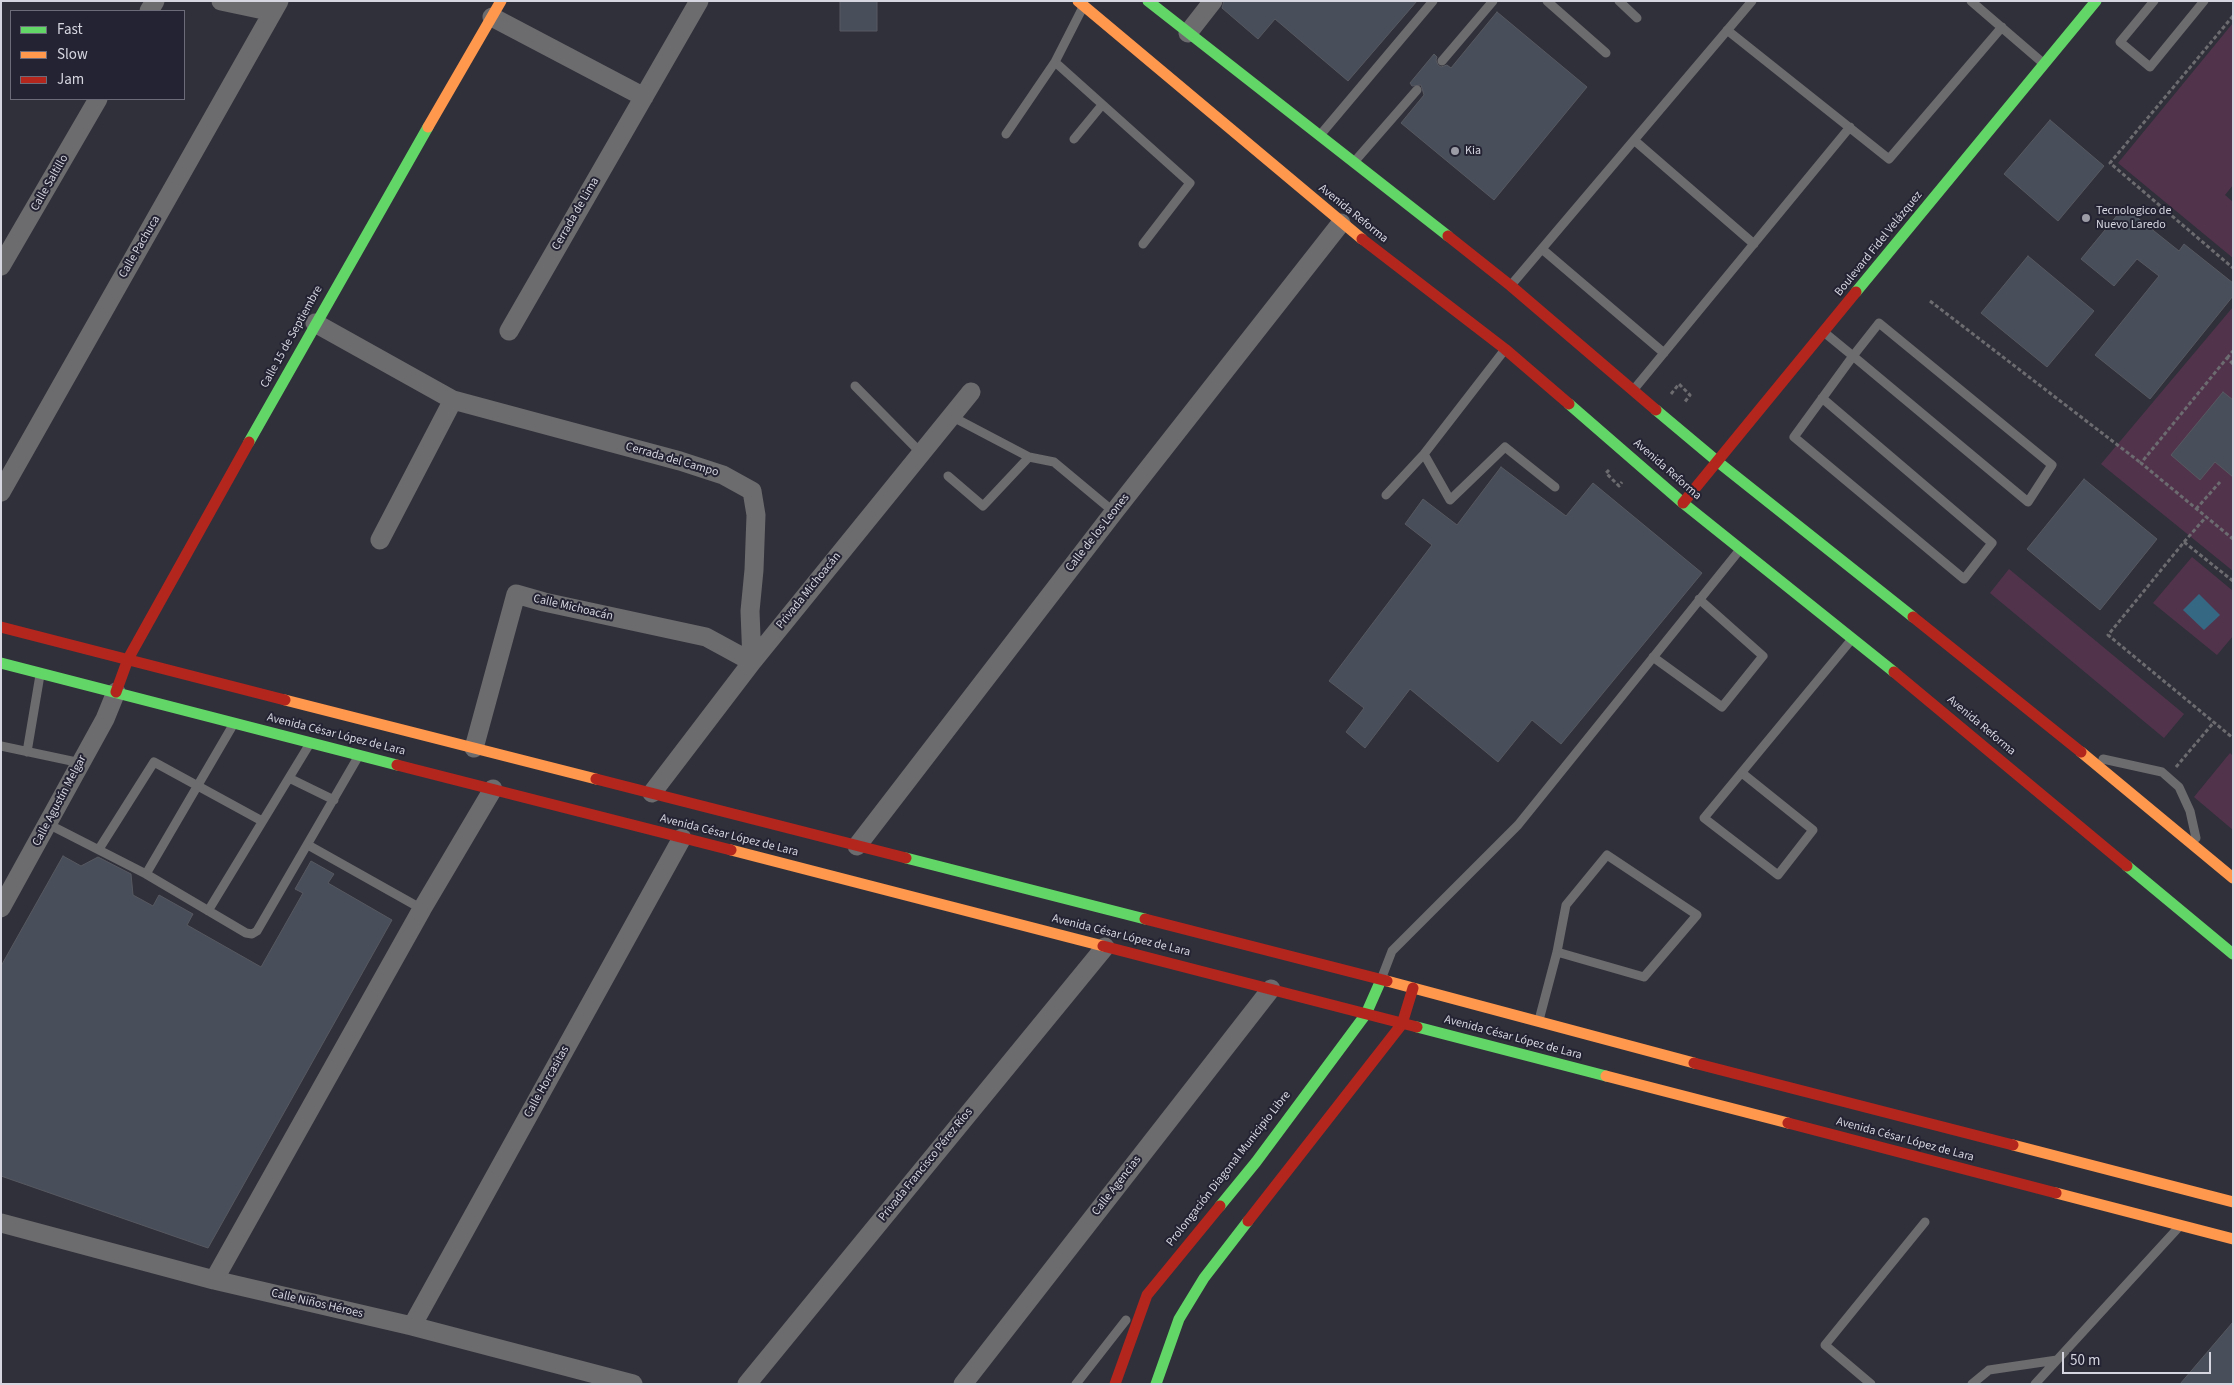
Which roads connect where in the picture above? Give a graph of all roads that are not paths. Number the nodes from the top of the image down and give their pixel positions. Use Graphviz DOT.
graph roads {
  1 [pos="221,1"];
  2 [pos="699,1"];
  3 [pos="1071,1"];
  4 [pos="1148,1"];
  5 [pos="1213,1"];
  6 [pos="1433,1"];
  7 [pos="1493,1"];
  8 [pos="1547,1"];
  9 [pos="1619,1"];
  10 [pos="1752,1"];
  11 [pos="1971,1"];
  12 [pos="2096,1"];
  13 [pos="2154,1"];
  14 [pos="2204,1"];
  15 [pos="1081,4"];
  16 [pos="276,7"];
  17 [pos="496,9"];
  18 [pos="1637,18"];
  19 [pos="2002,27"];
  20 [pos="1727,30"];
  21 [pos="1188,33"];
  22 [pos="1606,53"];
  23 [pos="1442,61"];
  24 [pos="1055,62"];
  25 [pos="2044,64"];
  26 [pos="1417,90"];
  27 [pos="644,97"];
  28 [pos="97,100"];
  29 [pos="1102,105"];
  30 [pos="1850,127"];
  31 [pos="1006,134"];
  32 [pos="1319,136"];
  33 [pos="1074,140"];
  34 [pos="1634,140"];
  35 [pos="1353,163"];
  36 [pos="1341,223"];
  37 [pos="1142,244"];
  38 [pos="1754,244"];
  39 [pos="1542,249"];
  40 [pos="1,266"];
  41 [pos="1510,286"];
  42 [pos="315,322"];
  43 [pos="509,331"];
  44 [pos="1825,332"];
  45 [pos="1505,349"];
  46 [pos="1664,353"];
  47 [pos="1853,356"];
  48 [pos="855,386"];
  49 [pos="1634,390"];
  50 [pos="970,392"];
  51 [pos="1822,398"];
  52 [pos="453,400"];
  53 [pos="951,416"];
  54 [pos="921,453"];
  55 [pos="1424,454"];
  56 [pos="1029,457"];
  57 [pos="1718,462"];
  58 [pos="948,476"];
  59 [pos="1555,487"];
  60 [pos="1,492"];
  61 [pos="1386,495"];
  62 [pos="1683,503"];
  63 [pos="1114,512"];
  64 [pos="380,540"];
  65 [pos="1741,548"];
  66 [pos="1699,599"];
  67 [pos="1,627"];
  68 [pos="1854,638"];
  69 [pos="1653,658"];
  70 [pos="128,659"];
  71 [pos="1,662"];
  72 [pos="752,662"];
  73 [pos="40,673"];
  74 [pos="116,692"];
  75 [pos="235,723"];
  76 [pos="311,742"];
  77 [pos="1,746"];
  78 [pos="474,748"];
  79 [pos="27,752"];
  80 [pos="360,755"];
  81 [pos="2088,756"];
  82 [pos="81,764"];
  83 [pos="1742,773"];
  84 [pos="289,778"];
  85 [pos="199,786"];
  86 [pos="493,789"];
  87 [pos="652,793"];
  88 [pos="334,800"];
  89 [pos="262,821"];
  90 [pos="48,824"];
  91 [pos="682,838"];
  92 [pos="308,845"];
  93 [pos="858,846"];
  94 [pos="2198,848"];
  95 [pos="99,849"];
  96 [pos="146,874"];
  97 [pos="2233,878"];
  98 [pos="1,908"];
  99 [pos="422,909"];
  100 [pos="208,911"];
  101 [pos="1105,947"];
  102 [pos="1557,952"];
  103 [pos="2233,954"];
  104 [pos="1382,980"];
  105 [pos="1413,988"];
  106 [pos="1271,989"];
  107 [pos="1366,1014"];
  108 [pos="1538,1023"];
  109 [pos="1402,1024"];
  110 [pos="1256,1162"];
  111 [pos="1278,1183"];
  112 [pos="2233,1202"];
  113 [pos="1925,1222"];
  114 [pos="2182,1222"];
  115 [pos="1,1223"];
  116 [pos="2233,1239"];
  117 [pos="214,1280"];
  118 [pos="1147,1295"];
  119 [pos="412,1326"];
  120 [pos="2057,1360"];
  121 [pos="633,1384"];
  122 [pos="747,1384"];
  123 [pos="963,1384"];
  124 [pos="1076,1384"];
  125 [pos="1115,1384"];
  126 [pos="1156,1384"];
  127 [pos="1871,1384"];
  128 [pos="1972,1384"];
  129 [pos="2035,1384"];
  1 -- 16 [label="street"];
  2 -- 27 [label="street, Cerrada de Lima"];
  3 -- 15 [label="main road, Avenida Reforma"];
  4 -- 21 [label="main road"];
  5 -- 21 [label="street"];
  6 -- 32 [label="lane"];
  7 -- 23 [label="lane"];
  8 -- 22 [label="lane"];
  9 -- 18 [label="lane"];
  10 -- 20 [label="lane"];
  11 -- 19 [label="lane"];
  12 -- 25 [label="main road, Boulevard Fidel Velázquez"];
  13 -- 14 [label="lane"];
  15 -- 24 [label="lane"];
  15 -- 36 [label="main road, Avenida Reforma"];
  16 -- 60 [label="street, Calle Pachuca"];
  17 -- 27 [label="street"];
  17 -- 42 [label="main road, Calle 15 de Septiembre"];
  19 -- 25 [label="lane"];
  19 -- 30 [label="lane"];
  20 -- 30 [label="lane"];
  20 -- 34 [label="lane"];
  21 -- 32 [label="main road"];
  24 -- 29 [label="lane"];
  24 -- 31 [label="lane"];
  25 -- 44 [label="main road, Boulevard Fidel Velázquez"];
  26 -- 35 [label="lane"];
  27 -- 43 [label="street, Cerrada de Lima"];
  28 -- 40 [label="street, Calle Saltillo"];
  29 -- 33 [label="lane"];
  29 -- 37 [label="lane"];
  30 -- 38 [label="lane"];
  32 -- 35 [label="main road"];
  34 -- 38 [label="lane"];
  34 -- 39 [label="lane"];
  35 -- 41 [label="main road"];
  36 -- 45 [label="main road, Avenida Reforma"];
  36 -- 63 [label="street, Calle de los Leones"];
  38 -- 46 [label="lane"];
  39 -- 41 [label="lane"];
  39 -- 46 [label="lane"];
  41 -- 49 [label="main road"];
  42 -- 52 [label="street, Cerrada del Campo"];
  42 -- 70 [label="main road, Calle 15 de Septiembre"];
  44 -- 47 [label="lane"];
  44 -- 57 [label="main road, Boulevard Fidel Velázquez"];
  45 -- 55 [label="lane"];
  45 -- 62 [label="main road, Avenida Reforma"];
  46 -- 49 [label="lane"];
  47 -- 47 [label="lane"];
  47 -- 51 [label="lane"];
  48 -- 54 [label="lane"];
  49 -- 57 [label="main road"];
  50 -- 53 [label="street, Privada Michoacán"];
  51 -- 51 [label="lane"];
  52 -- 64 [label="street"];
  52 -- 72 [label="street, Cerrada del Campo"];
  53 -- 54 [label="street, Privada Michoacán"];
  53 -- 56 [label="lane"];
  54 -- 72 [label="street, Privada Michoacán"];
  55 -- 59 [label="lane"];
  55 -- 61 [label="lane"];
  56 -- 58 [label="lane"];
  56 -- 63 [label="lane"];
  57 -- 62 [label="main road, Boulevard Fidel Velázquez"];
  57 -- 81 [label="main road"];
  62 -- 65 [label="main road, Avenida Reforma"];
  63 -- 93 [label="street, Calle de los Leones"];
  65 -- 66 [label="lane"];
  65 -- 68 [label="main road, Avenida Reforma"];
  66 -- 69 [label="lane"];
  66 -- 69 [label="lane"];
  67 -- 70 [label="main road, Avenida César López de Lara"];
  68 -- 83 [label="lane"];
  68 -- 103 [label="main road, Avenida Reforma"];
  69 -- 104 [label="lane"];
  70 -- 74 [label="main road, Calle 15 de Septiembre"];
  70 -- 78 [label="main road, Avenida César López de Lara"];
  71 -- 73 [label="main road, Avenida César López de Lara"];
  72 -- 78 [label="street, Calle Michoacán"];
  72 -- 87 [label="street, Privada Michoacán"];
  73 -- 74 [label="main road, Avenida César López de Lara"];
  73 -- 79 [label="lane"];
  74 -- 75 [label="main road, Avenida César López de Lara"];
  74 -- 82 [label="street, Calle Agustín Melgar"];
  75 -- 76 [label="main road, Avenida César López de Lara"];
  75 -- 85 [label="lane"];
  76 -- 80 [label="main road, Avenida César López de Lara"];
  76 -- 84 [label="lane"];
  77 -- 79 [label="lane"];
  78 -- 87 [label="main road, Avenida César López de Lara"];
  79 -- 82 [label="lane"];
  80 -- 86 [label="main road, Avenida César López de Lara"];
  80 -- 88 [label="lane"];
  81 -- 94 [label="main road"];
  81 -- 94 [label="lane"];
  82 -- 90 [label="street, Calle Agustín Melgar"];
  83 -- 83 [label="lane"];
  84 -- 88 [label="lane"];
  84 -- 89 [label="lane"];
  85 -- 89 [label="lane"];
  85 -- 95 [label="lane"];
  85 -- 96 [label="lane"];
  86 -- 91 [label="main road, Avenida César López de Lara"];
  86 -- 99 [label="street"];
  87 -- 93 [label="main road, Avenida César López de Lara"];
  88 -- 92 [label="lane"];
  89 -- 100 [label="lane"];
  90 -- 95 [label="lane"];
  90 -- 98 [label="street, Calle Agustín Melgar"];
  91 -- 101 [label="main road, Avenida César López de Lara"];
  91 -- 119 [label="street, Calle Horcasitas"];
  92 -- 99 [label="lane"];
  92 -- 100 [label="lane"];
  93 -- 104 [label="main road, Avenida César López de Lara"];
  94 -- 97 [label="main road"];
  95 -- 96 [label="lane"];
  96 -- 100 [label="lane"];
  99 -- 117 [label="street"];
  101 -- 106 [label="main road, Avenida César López de Lara"];
  101 -- 122 [label="street, Privada Francisco Pérez Ríos"];
  102 -- 102 [label="lane"];
  102 -- 108 [label="lane"];
  104 -- 105 [label="main road, Avenida César López de Lara"];
  104 -- 107 [label="main road, Prolongación Diagonal Municipio Libre"];
  105 -- 108 [label="main road, Avenida César López de Lara"];
  105 -- 109 [label="main road"];
  106 -- 107 [label="main road, Avenida César López de Lara"];
  106 -- 123 [label="street, Calle Agencias"];
  107 -- 109 [label="main road, Avenida César López de Lara"];
  107 -- 110 [label="main road, Prolongación Diagonal Municipio Libre"];
  108 -- 112 [label="main road, Avenida César López de Lara"];
  109 -- 111 [label="main road"];
  109 -- 114 [label="main road, Avenida César López de Lara"];
  110 -- 111 [label="main road"];
  110 -- 118 [label="main road, Prolongación Diagonal Municipio Libre"];
  111 -- 126 [label="main road"];
  113 -- 127 [label="lane"];
  114 -- 116 [label="main road, Avenida César López de Lara"];
  114 -- 120 [label="lane"];
  115 -- 117 [label="street, Calle Niños Héroes"];
  117 -- 119 [label="street, Calle Niños Héroes"];
  118 -- 124 [label="lane"];
  118 -- 125 [label="main road, Prolongación Diagonal Municipio Libre"];
  119 -- 121 [label="street, Calle Niños Héroes"];
  120 -- 128 [label="lane"];
  120 -- 129 [label="lane"];
}
